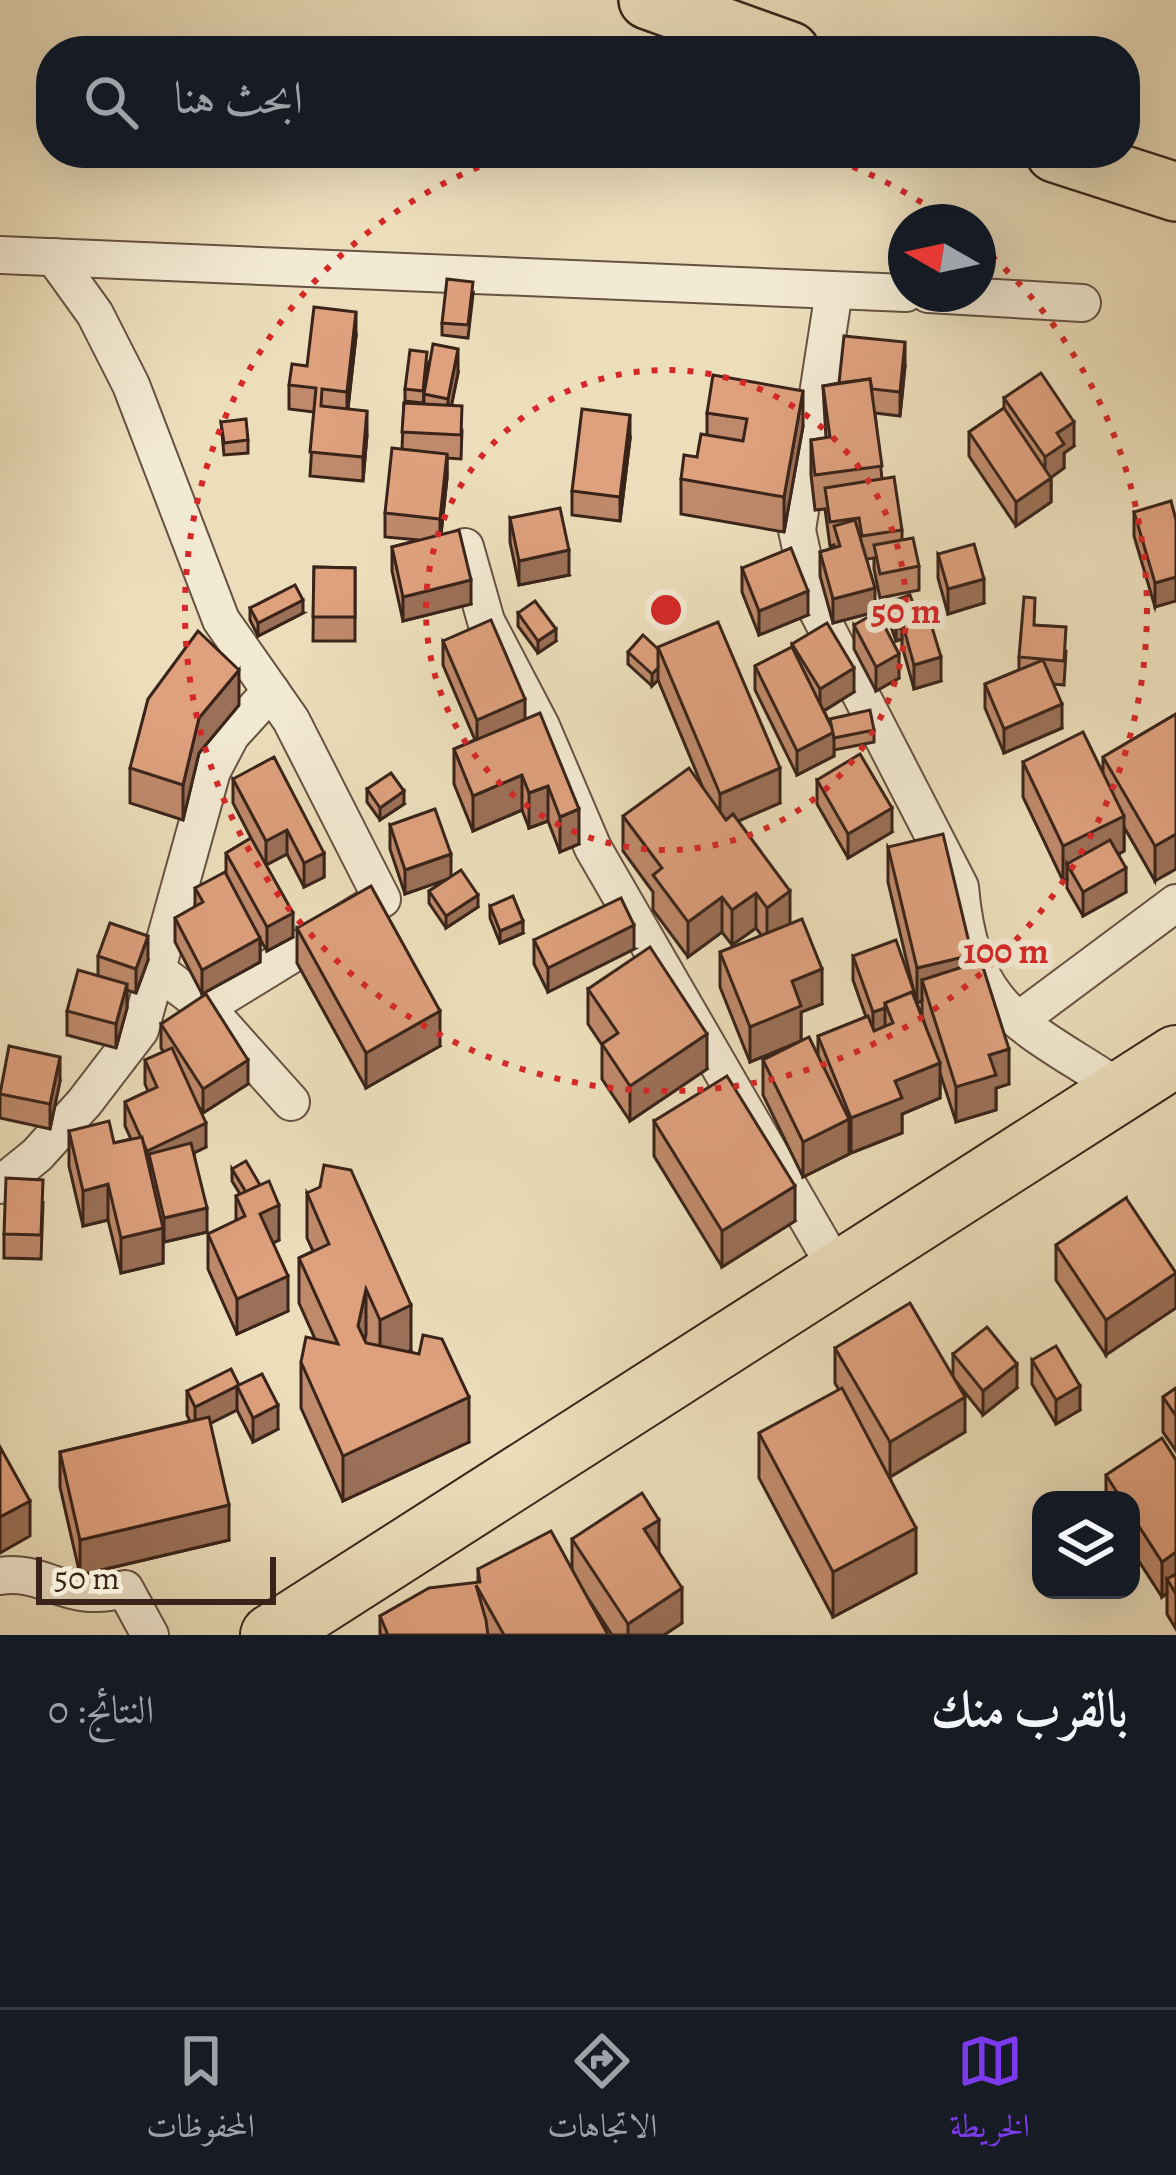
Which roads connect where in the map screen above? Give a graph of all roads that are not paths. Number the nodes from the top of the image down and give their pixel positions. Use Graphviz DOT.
graph roads {
  1 [pos="648,0"];
  2 [pos="748,36"];
  3 [pos="1102,168"];
  4 [pos="1176,192"];
  5 [pos="0,255"];
  6 [pos="54,257"];
  7 [pos="834,291"];
  8 [pos="888,292"];
  9 [pos="996,298"];
  10 [pos="1082,303"];
  11 [pos="465,547"];
  12 [pos="271,691"];
  13 [pos="1176,903"];
  14 [pos="158,971"];
  15 [pos="206,1007"];
  16 [pos="1018,1020"];
  17 [pos="1176,1056"];
  18 [pos="1122,1090"];
  19 [pos="291,1102"];
  20 [pos="0,1185"];
  21 [pos="840,1275"];
  22 [pos="0,1576"];
  23 [pos="150,1635"];
  24 [pos="271,1635"];
  1 -- 2 [label="main road"];
  3 -- 4 [label="main road"];
  5 -- 6 [label="street"];
  6 -- 7 [label="street"];
  6 -- 12 [label="street"];
  7 -- 8 [label="street"];
  7 -- 16 [label="street"];
  9 -- 10 [label="street"];
  11 -- 21 [label="street"];
  12 -- 14 [label="street"];
  12 -- 15 [label="street"];
  13 -- 16 [label="street"];
  14 -- 15 [label="street"];
  14 -- 20 [label="street"];
  15 -- 19 [label="street"];
  16 -- 18 [label="street"];
  17 -- 18 [label="highway"];
  18 -- 21 [label="highway"];
  21 -- 24 [label="highway"];
  22 -- 23 [label="street"];
}
